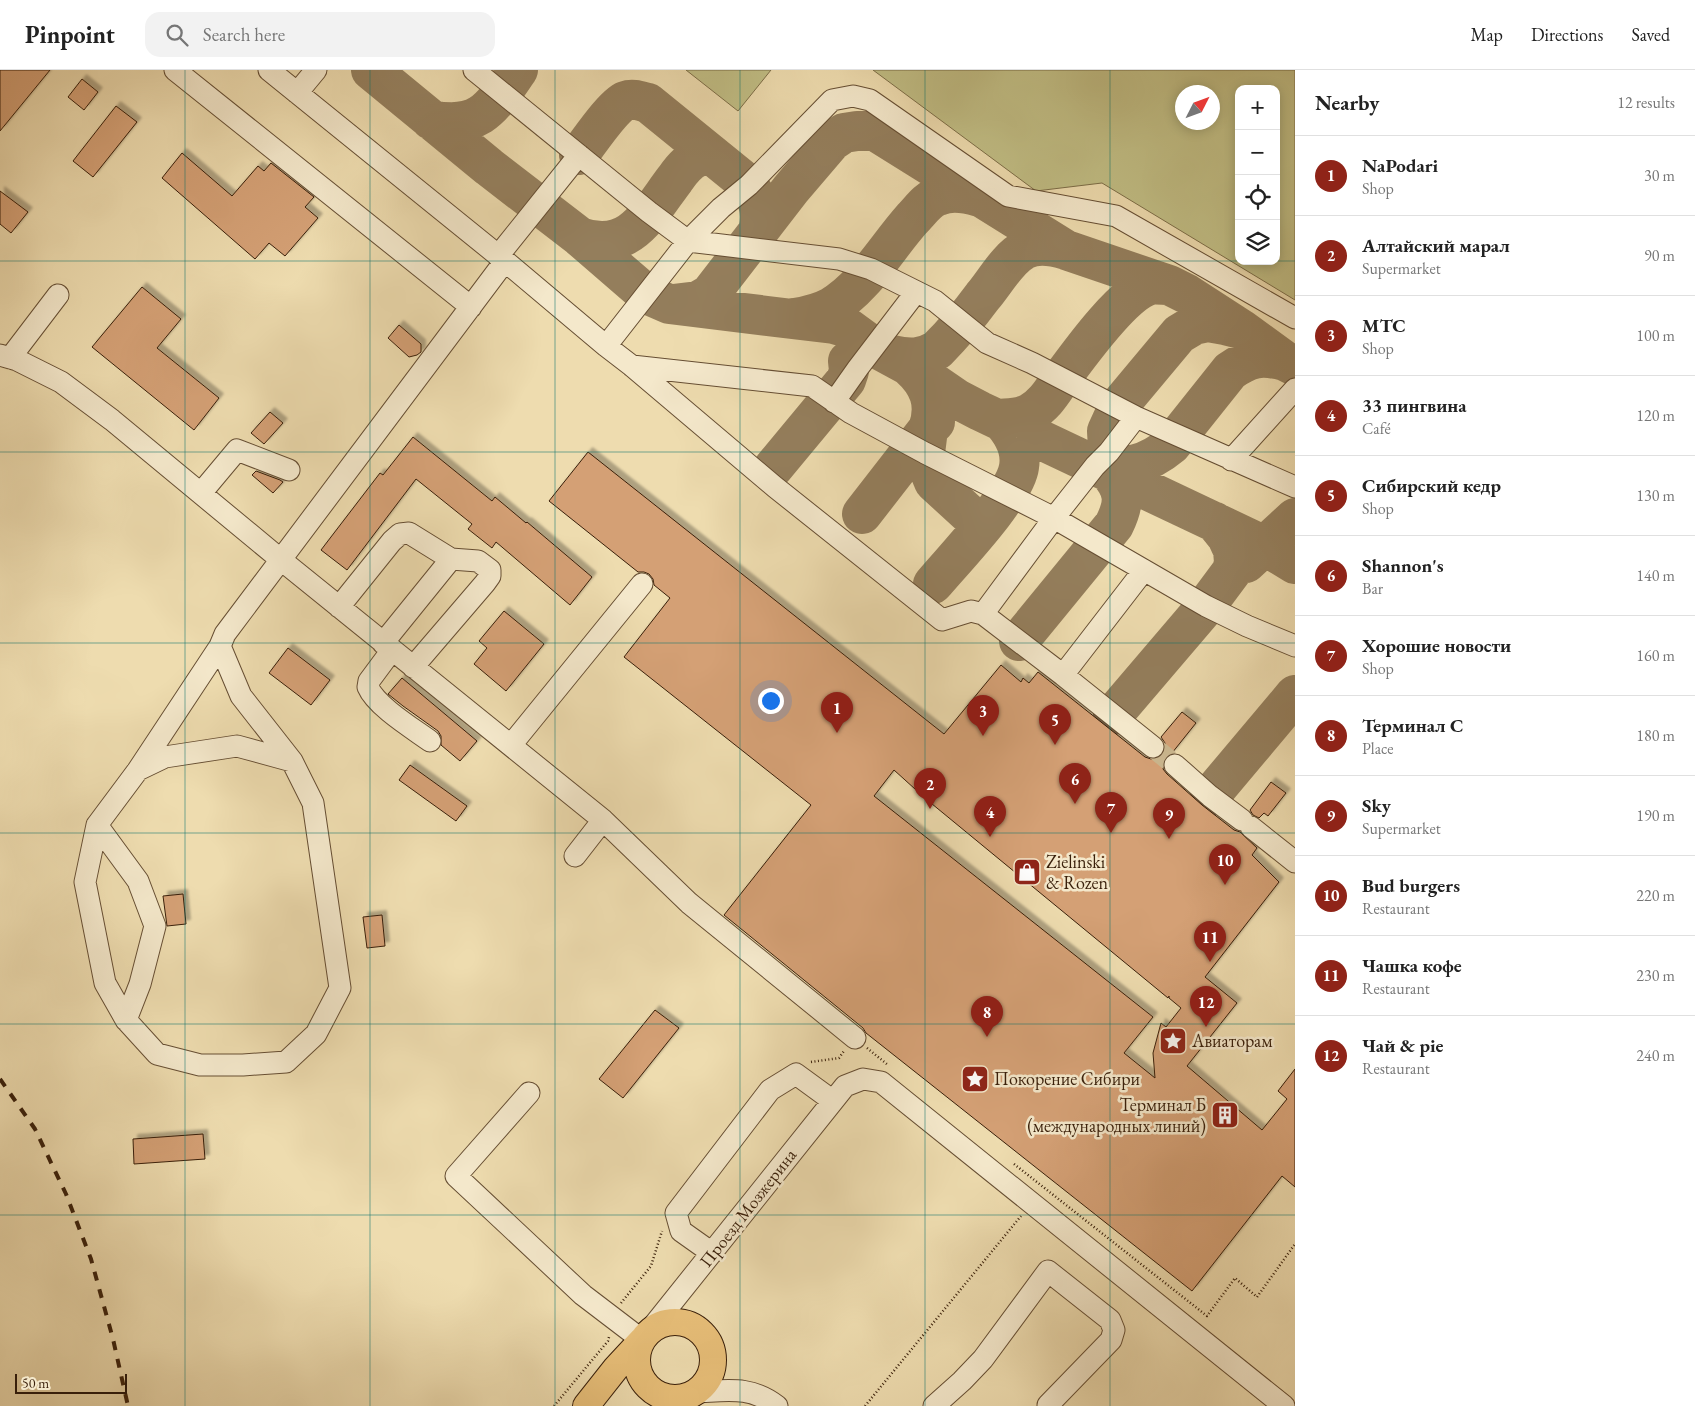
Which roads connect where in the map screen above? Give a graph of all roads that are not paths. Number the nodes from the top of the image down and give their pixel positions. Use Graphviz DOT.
graph roads {
  1 [pos="175,70"];
  2 [pos="269,70"];
  3 [pos="316,70"];
  4 [pos="474,70"];
  5 [pos="297,93"];
  6 [pos="579,155"];
  7 [pos="688,241"];
  8 [pos="502,259"];
  9 [pos="916,292"];
  10 [pos="58,295"];
  11 [pos="471,306"];
  12 [pos="1295,318"];
  13 [pos="606,346"];
  14 [pos="5,356"];
  15 [pos="632,366"];
  16 [pos="1295,389"];
  17 [pos="834,402"];
  18 [pos="1136,417"];
  19 [pos="1231,460"];
  20 [pos="289,470"];
  21 [pos="1295,487"];
  22 [pos="201,493"];
  23 [pos="1054,518"];
  24 [pos="451,558"];
  25 [pos="280,559"];
  26 [pos="1144,570"];
  27 [pos="642,584"];
  28 [pos="339,607"];
  29 [pos="983,614"];
  30 [pos="220,646"];
  31 [pos="388,646"];
  32 [pos="1295,646"];
  33 [pos="413,667"];
  34 [pos="1063,675"];
  35 [pos="430,741"];
  36 [pos="511,746"];
  37 [pos="1152,747"];
  38 [pos="292,761"];
  39 [pos="1175,766"];
  40 [pos="138,770"];
  41 [pos="603,820"];
  42 [pos="97,825"];
  43 [pos="575,856"];
  44 [pos="1295,862"];
  45 [pos="126,1020"];
  46 [pos="855,1038"];
  47 [pos="839,1093"];
  48 [pos="529,1094"];
  49 [pos="712,1253"];
  50 [pos="646,1335"];
  51 [pos="686,1399"];
  52 [pos="1048,1405"];
  53 [pos="586,1406"];
  54 [pos="777,1406"];
  55 [pos="934,1406"];
  56 [pos="1284,1406"];
  1 -- 11 [label="street"];
  2 -- 5 [label="street"];
  3 -- 5 [label="street"];
  4 -- 6 [label="street"];
  5 -- 8 [label="street"];
  6 -- 7 [label="street"];
  6 -- 8 [label="street"];
  7 -- 9 [label="street"];
  7 -- 12 [label="street"];
  7 -- 13 [label="street"];
  8 -- 11 [label="street"];
  8 -- 13 [label="street"];
  9 -- 17 [label="street"];
  9 -- 18 [label="street"];
  10 -- 14 [label="street"];
  11 -- 25 [label="street"];
  13 -- 15 [label="street"];
  14 -- 22 [label="street"];
  15 -- 17 [label="street"];
  15 -- 29 [label="street"];
  16 -- 19 [label="street"];
  17 -- 23 [label="street"];
  18 -- 19 [label="street"];
  18 -- 23 [label="street"];
  19 -- 21 [label="street"];
  20 -- 22 [label="street"];
  22 -- 25 [label="street"];
  23 -- 26 [label="street"];
  23 -- 29 [label="street"];
  24 -- 28 [label="street"];
  24 -- 31 [label="street"];
  24 -- 33 [label="street"];
  25 -- 28 [label="street"];
  25 -- 30 [label="street"];
  26 -- 32 [label="street"];
  26 -- 34 [label="street"];
  27 -- 36 [label="street"];
  28 -- 31 [label="street"];
  29 -- 34 [label="street"];
  30 -- 38 [label="street"];
  30 -- 40 [label="street"];
  31 -- 33 [label="street"];
  31 -- 35 [label="street"];
  33 -- 36 [label="street"];
  34 -- 37 [label="street"];
  36 -- 41 [label="street"];
  38 -- 40 [label="street"];
  38 -- 45 [label="street"];
  39 -- 44 [label="street"];
  40 -- 42 [label="street"];
  41 -- 43 [label="street"];
  41 -- 46 [label="street"];
  42 -- 45 [label="street"];
  42 -- 45 [label="street"];
  47 -- 49 [label="street, Проезд Мозжерина"];
  47 -- 49 [label="street"];
  47 -- 56 [label="street"];
  48 -- 50 [label="street"];
  49 -- 50 [label="street, Проезд Мозжерина"];
  50 -- 51 [label="main road, Проезд Мозжерина"];
  50 -- 51 [label="main road"];
  50 -- 53 [label="main road"];
  51 -- 54 [label="street"];
  52 -- 55 [label="street"];
}
